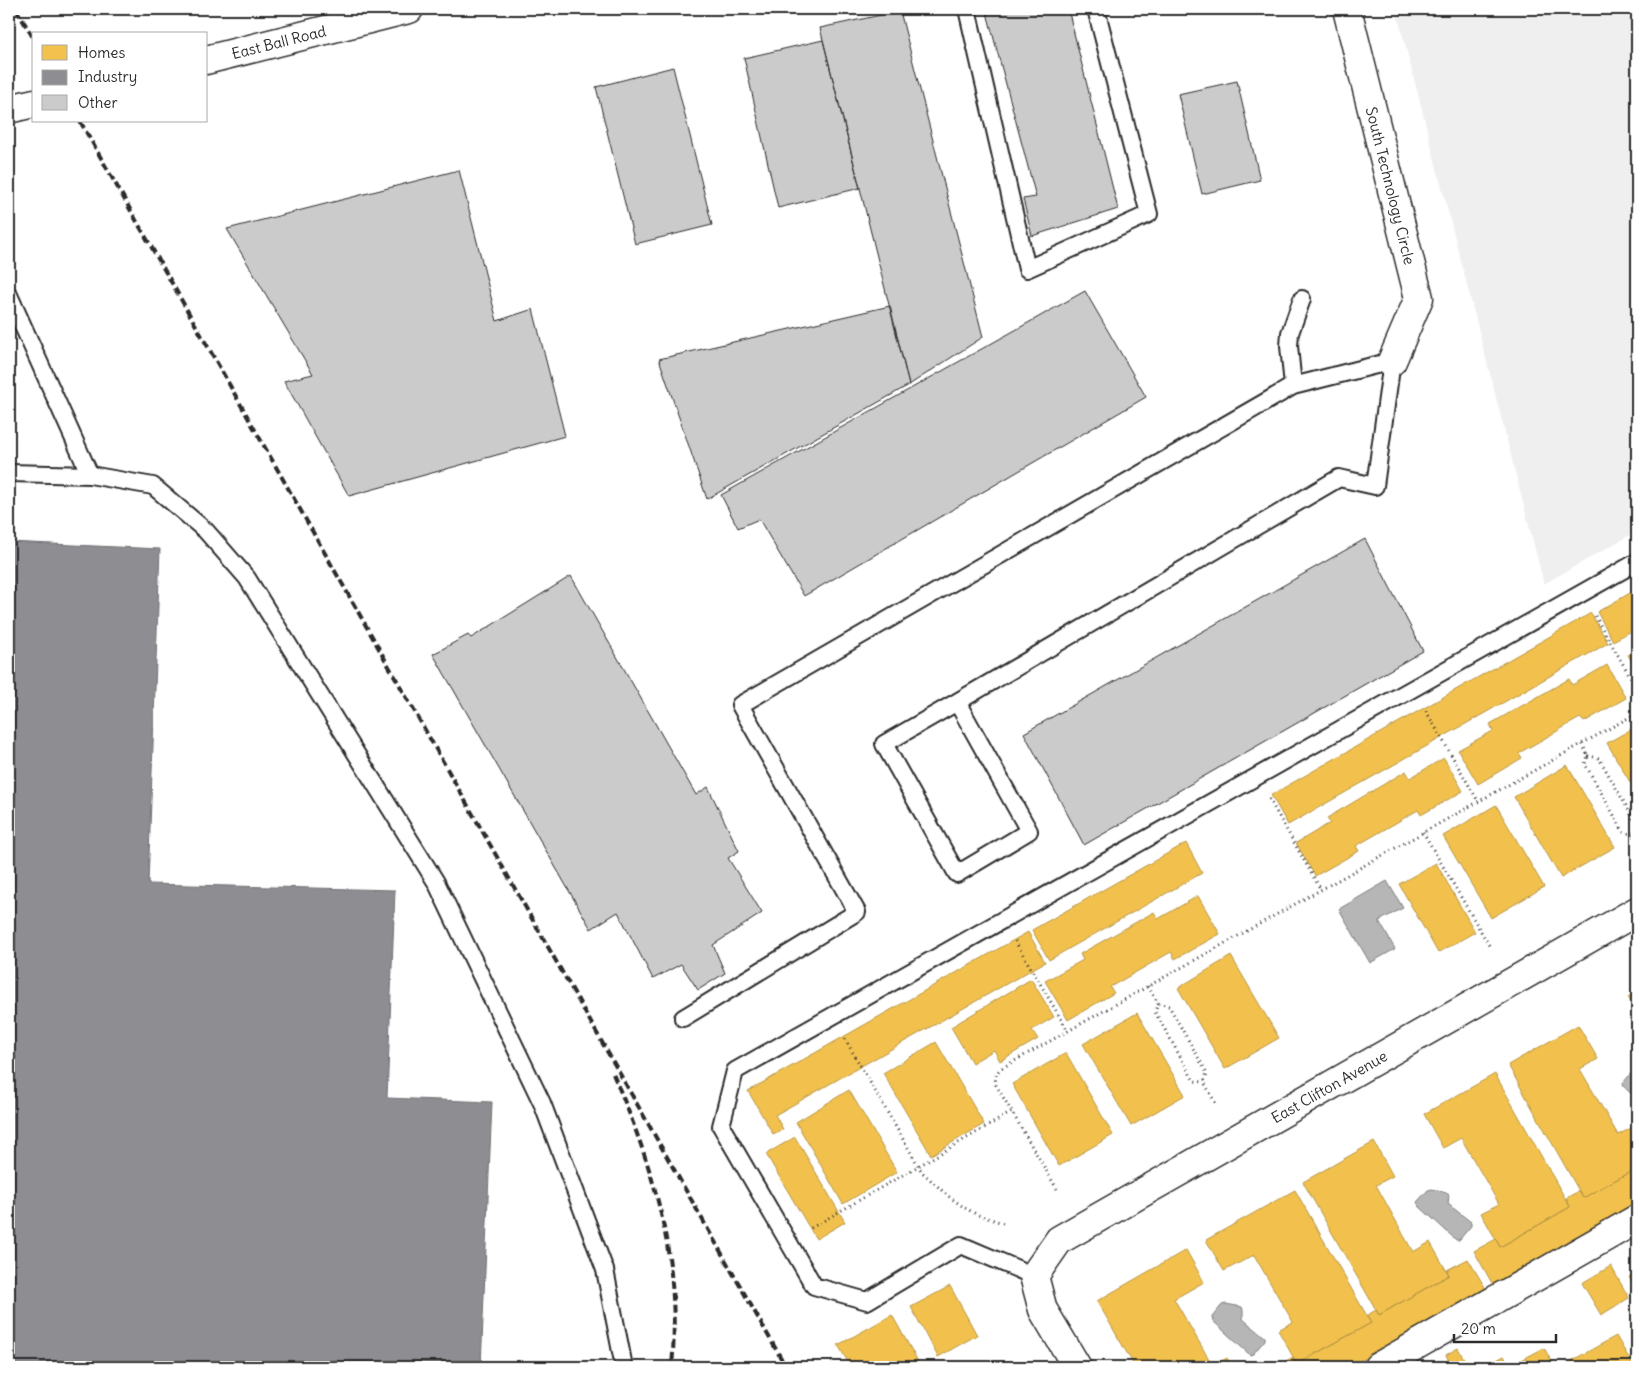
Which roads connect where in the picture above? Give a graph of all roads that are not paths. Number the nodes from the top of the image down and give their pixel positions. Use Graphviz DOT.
graph roads {
  1 [pos="409,9"];
  2 [pos="967,9"];
  3 [pos="1096,9"];
  4 [pos="1347,9"];
  5 [pos="208,59"];
  6 [pos="32,103"];
  7 [pos="9,109"];
  8 [pos="9,295"];
  9 [pos="1302,299"];
  10 [pos="1392,361"];
  11 [pos="1293,386"];
  12 [pos="9,473"];
  13 [pos="90,475"];
  14 [pos="1637,562"];
  15 [pos="957,702"];
  16 [pos="1637,911"];
  17 [pos="684,1018"];
  18 [pos="1637,1219"];
  19 [pos="1034,1276"];
  20 [pos="624,1367"];
  21 [pos="1077,1367"];
  22 [pos="1378,1367"];
  1 -- 5 [label="street, East Ball Road"];
  2 -- 3 [label="lane"];
  4 -- 10 [label="street, South Technology Circle"];
  6 -- 7 [label="street"];
  8 -- 13 [label="lane"];
  9 -- 11 [label="lane"];
  10 -- 11 [label="lane"];
  10 -- 15 [label="lane"];
  11 -- 17 [label="lane"];
  12 -- 13 [label="lane"];
  13 -- 20 [label="lane"];
  14 -- 19 [label="lane"];
  15 -- 15 [label="lane"];
  16 -- 19 [label="street, East Clifton Avenue"];
  18 -- 22 [label="street"];
  19 -- 21 [label="street"];
}
